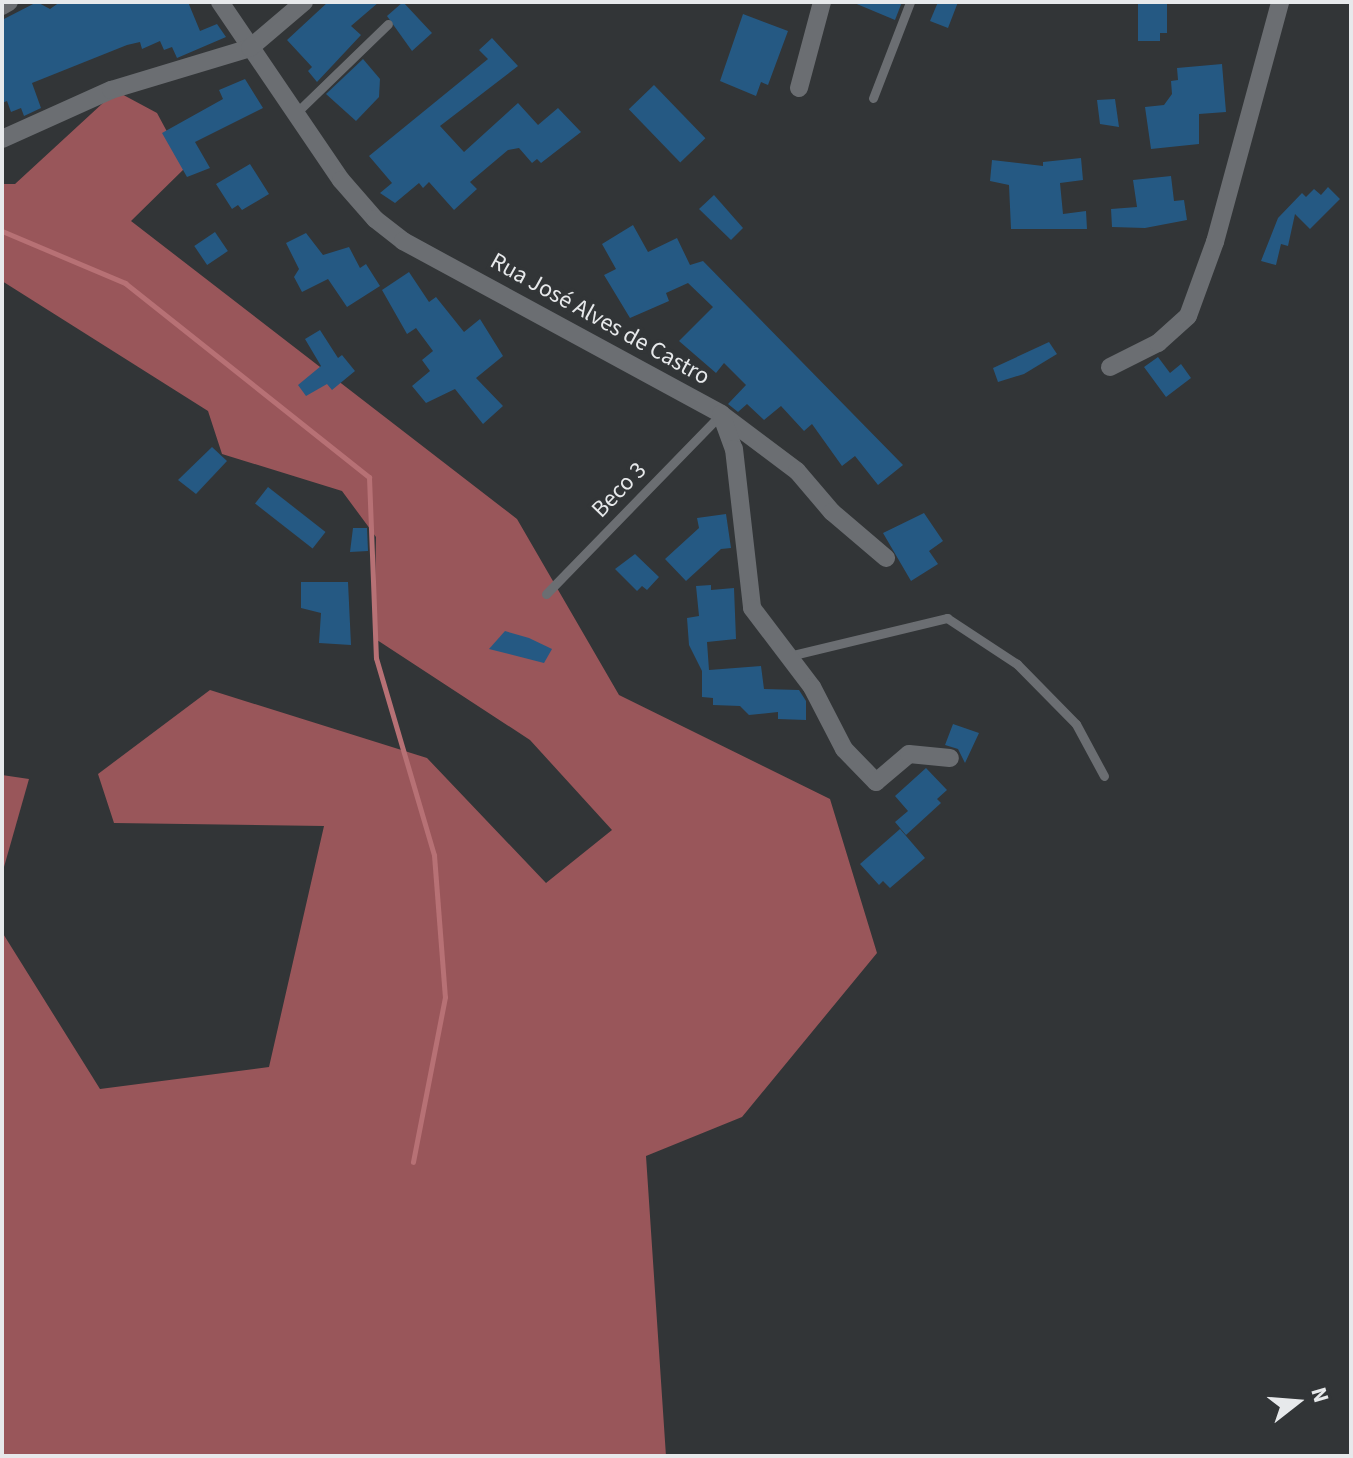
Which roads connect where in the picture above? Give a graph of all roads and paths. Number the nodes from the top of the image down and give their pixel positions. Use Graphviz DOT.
graph roads {
  1 [pos="9,2"];
  2 [pos="220,2"];
  3 [pos="304,2"];
  4 [pos="822,2"];
  5 [pos="910,2"];
  6 [pos="1280,2"];
  7 [pos="2,6"];
  8 [pos="388,24"];
  9 [pos="250,48"];
  10 [pos="799,88"];
  11 [pos="873,98"];
  12 [pos="295,114"];
  13 [pos="2,139"];
  14 [pos="1110,367"];
  15 [pos="721,414"];
  16 [pos="886,558"];
  17 [pos="546,594"];
  18 [pos="786,657"];
  19 [pos="950,758"];
  20 [pos="1104,776"];
  1 -- 7 [label="street"];
  2 -- 9 [label="street, Rua José Alves de Castro"];
  3 -- 9 [label="street"];
  4 -- 10 [label="street"];
  5 -- 11 [label="lane"];
  6 -- 14 [label="street"];
  8 -- 12 [label="lane"];
  9 -- 12 [label="street, Rua José Alves de Castro"];
  9 -- 13 [label="street"];
  12 -- 15 [label="street, Rua José Alves de Castro"];
  15 -- 16 [label="street"];
  15 -- 17 [label="lane, Beco 3"];
  15 -- 18 [label="street, Rua José Alves de Castro"];
  18 -- 19 [label="street, Rua José Alves de Castro"];
  18 -- 20 [label="lane"];
}
